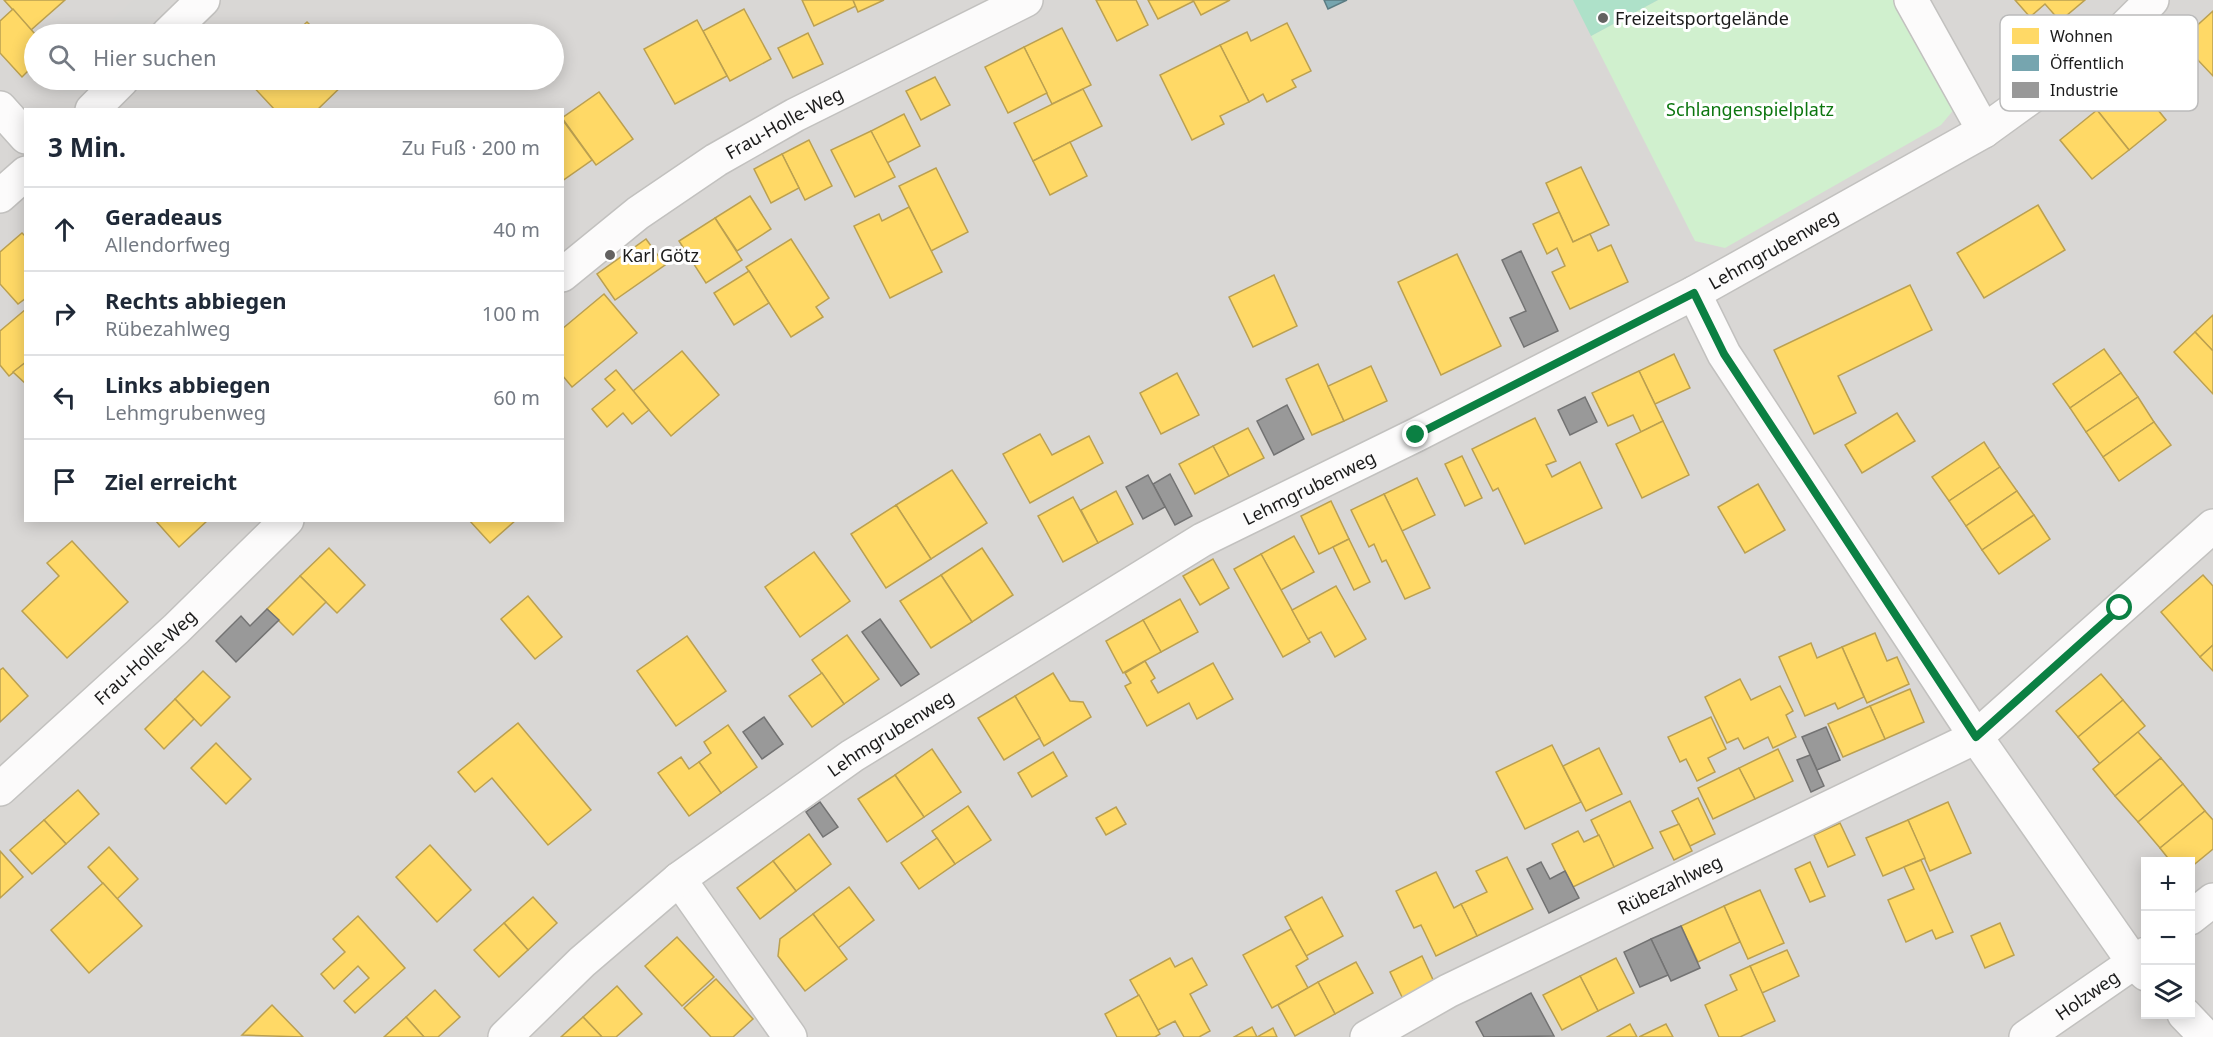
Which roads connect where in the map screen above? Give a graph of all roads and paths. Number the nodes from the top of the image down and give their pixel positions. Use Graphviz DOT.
graph roads {
  1 [pos="202,0"];
  2 [pos="1026,0"];
  3 [pos="1911,0"];
  4 [pos="2152,0"];
  5 [pos="2137,15"];
  6 [pos="178,24"];
  7 [pos="112,90"];
  8 [pos="0,108"];
  9 [pos="94,108"];
  10 [pos="2012,111"];
  11 [pos="1984,131"];
  12 [pos="24,135"];
  13 [pos="24,175"];
  14 [pos="0,196"];
  15 [pos="564,274"];
  16 [pos="1694,293"];
  17 [pos="285,522"];
  18 [pos="2213,526"];
  19 [pos="1976,737"];
  20 [pos="0,789"];
  21 [pos="679,879"];
  22 [pos="2213,900"];
  23 [pos="2195,914"];
  24 [pos="2141,963"];
  25 [pos="2141,965"];
  26 [pos="2189,1019"];
  27 [pos="505,1037"];
  28 [pos="790,1037"];
  29 [pos="1367,1037"];
  30 [pos="2026,1037"];
  31 [pos="2206,1037"];
  1 -- 6 [label="street"];
  2 -- 15 [label="street, Frau-Holle-Weg"];
  3 -- 11 [label="street"];
  4 -- 5 [label="street, Lehmgrubenweg"];
  7 -- 9 [label="street"];
  8 -- 12 [label="street"];
  10 -- 11 [label="street, Lehmgrubenweg"];
  11 -- 16 [label="street, Lehmgrubenweg"];
  13 -- 14 [label="street"];
  16 -- 19 [label="street"];
  16 -- 21 [label="street, Lehmgrubenweg"];
  17 -- 20 [label="street, Frau-Holle-Weg"];
  18 -- 19 [label="street, Rübezahlweg"];
  19 -- 24 [label="street"];
  19 -- 29 [label="street, Rübezahlweg"];
  21 -- 27 [label="street, Lehmgrubenweg"];
  21 -- 28 [label="street"];
  22 -- 23 [label="street"];
  25 -- 30 [label="street, Holzweg"];
  26 -- 31 [label="street"];
}
